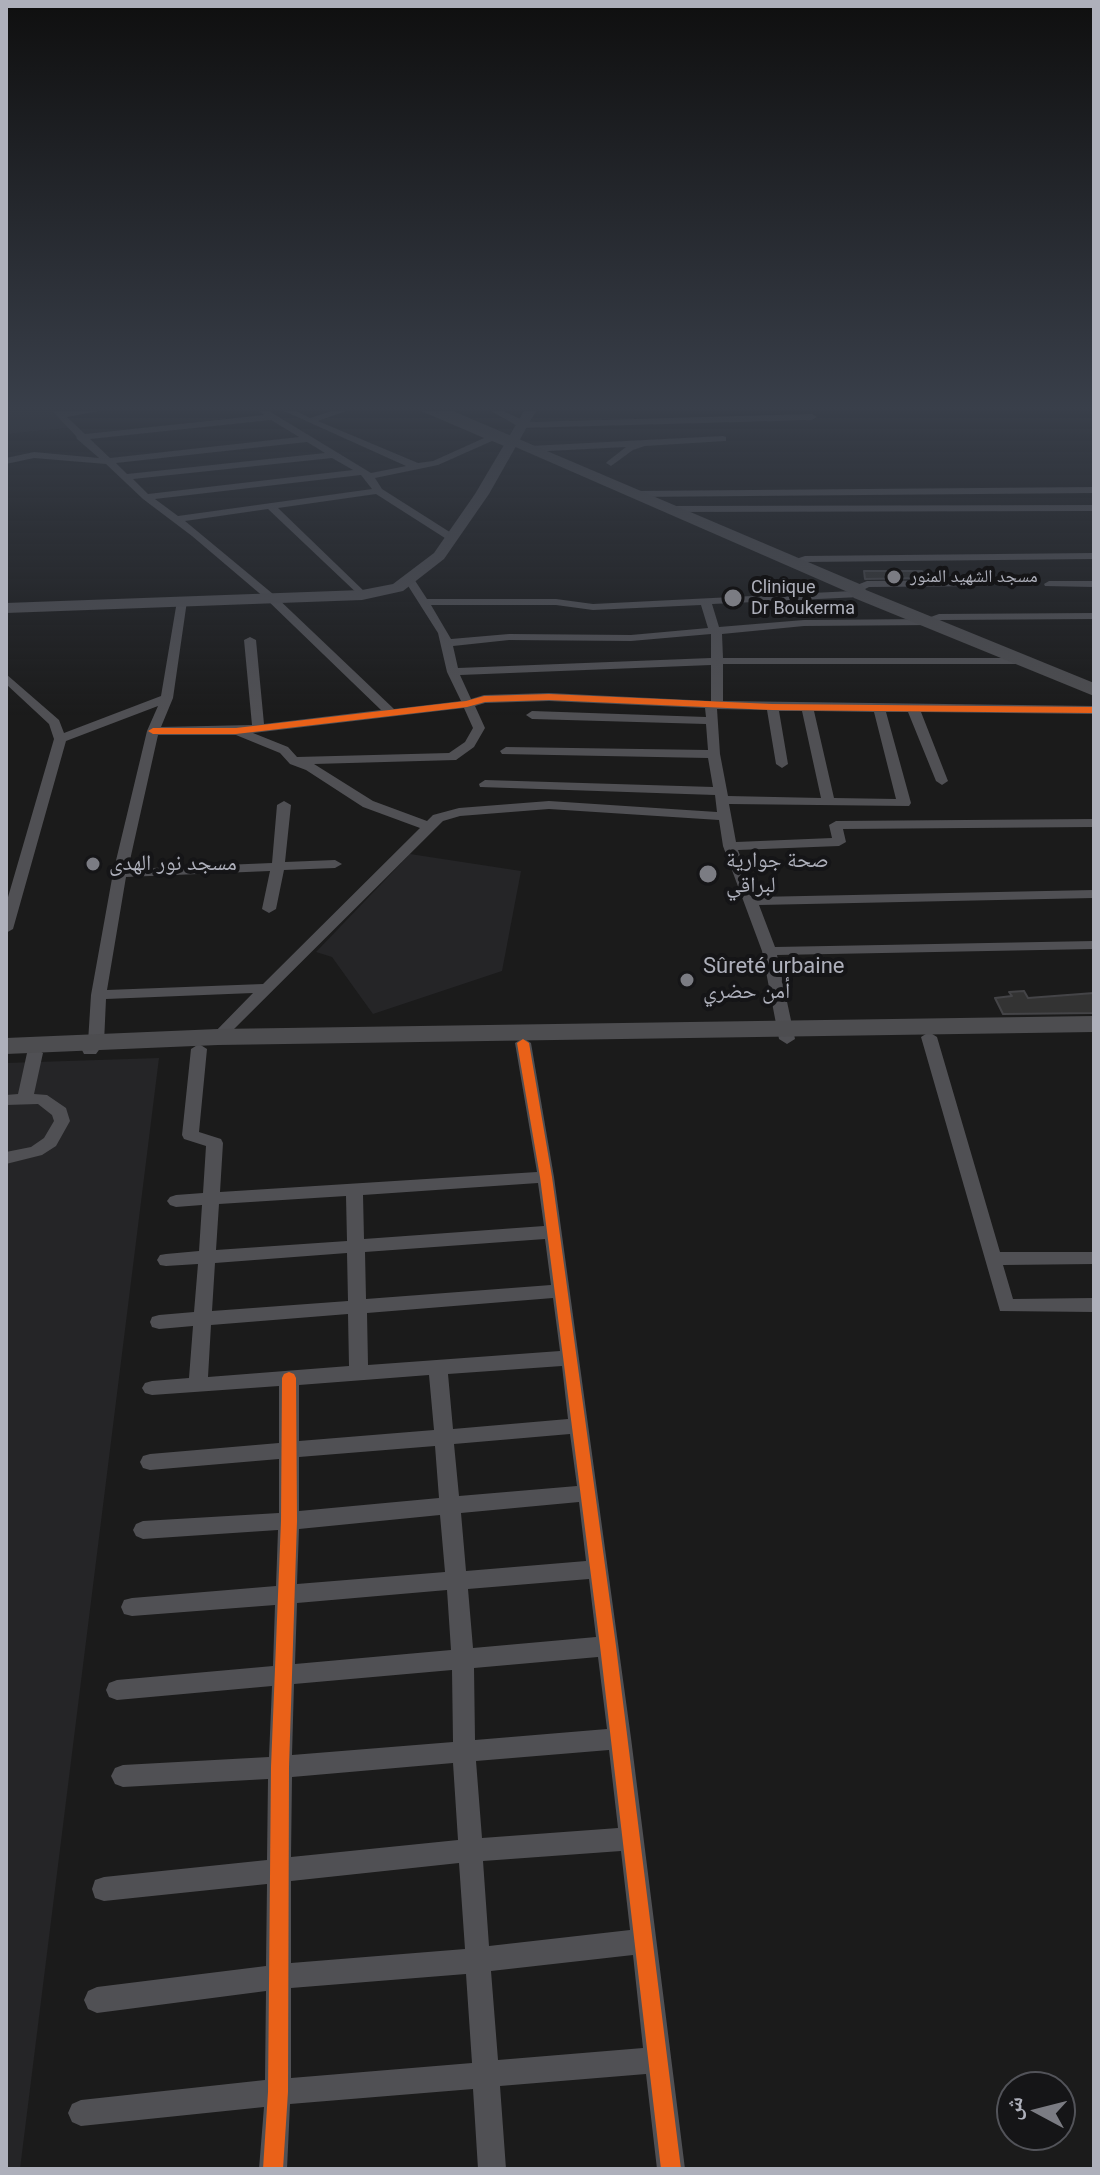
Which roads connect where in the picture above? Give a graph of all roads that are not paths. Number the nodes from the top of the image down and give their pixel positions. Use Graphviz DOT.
graph roads {
  1 [pos="166,512"];
  2 [pos="222,512"];
  3 [pos="277,512"];
  4 [pos="412,512"];
  5 [pos="469,512"];
  6 [pos="679,512"];
  7 [pos="175,519"];
  8 [pos="452,538"];
  9 [pos="1094,556"];
  10 [pos="792,562"];
  11 [pos="410,581"];
  12 [pos="988,583"];
  13 [pos="1049,584"];
  14 [pos="1094,584"];
  15 [pos="858,592"];
  16 [pos="362,595"];
  17 [pos="269,596"];
  18 [pos="182,601"];
  19 [pos="426,602"];
  20 [pos="706,603"];
  21 [pos="6,608"];
  22 [pos="1094,616"];
  23 [pos="931,621"];
  24 [pos="714,630"];
  25 [pos="250,640"];
  26 [pos="446,643"];
  27 [pos="1025,661"];
  28 [pos="717,663"];
  29 [pos="453,672"];
  30 [pos="6,678"];
  31 [pos="1094,690"];
  32 [pos="167,698"];
  33 [pos="467,704"];
  34 [pos="714,705"];
  35 [pos="772,707"];
  36 [pos="807,708"];
  37 [pos="913,708"];
  38 [pos="879,709"];
  39 [pos="1094,710"];
  40 [pos="391,713"];
  41 [pos="532,715"];
  42 [pos="712,721"];
  43 [pos="258,729"];
  44 [pos="153,731"];
  45 [pos="236,731"];
  46 [pos="60,739"];
  47 [pos="506,751"];
  48 [pos="714,754"];
  49 [pos="294,761"];
  50 [pos="782,764"];
  51 [pos="942,781"];
  52 [pos="485,784"];
  53 [pos="722,796"];
  54 [pos="828,801"];
  55 [pos="284,805"];
  56 [pos="725,816"];
  57 [pos="1094,823"];
  58 [pos="430,827"];
  59 [pos="730,846"];
  60 [pos="335,864"];
  61 [pos="278,867"];
  62 [pos="120,873"];
  63 [pos="1094,894"];
  64 [pos="753,901"];
  65 [pos="269,909"];
  66 [pos="6,929"];
  67 [pos="1094,945"];
  68 [pos="769,951"];
  69 [pos="267,988"];
  70 [pos="99,995"];
  71 [pos="1094,1024"];
  72 [pos="786,1034"];
  73 [pos="1094,1034"];
  74 [pos="929,1037"];
  75 [pos="209,1043"];
  76 [pos="523,1043"];
  77 [pos="6,1046"];
  78 [pos="93,1047"];
  79 [pos="35,1053"];
  80 [pos="6,1054"];
  81 [pos="25,1097"];
  82 [pos="6,1100"];
  83 [pos="6,1158"];
  84 [pos="546,1177"];
  85 [pos="354,1191"];
  86 [pos="212,1197"];
  87 [pos="176,1201"];
  88 [pos="553,1232"];
  89 [pos="354,1245"];
  90 [pos="206,1256"];
  91 [pos="1094,1258"];
  92 [pos="993,1259"];
  93 [pos="166,1260"];
  94 [pos="561,1291"];
  95 [pos="1094,1305"];
  96 [pos="357,1307"];
  97 [pos="202,1319"];
  98 [pos="159,1322"];
  99 [pos="570,1358"];
  100 [pos="438,1368"];
  101 [pos="359,1373"];
  102 [pos="289,1378"];
  103 [pos="198,1384"];
  104 [pos="152,1388"];
  105 [pos="577,1426"];
  106 [pos="445,1436"];
  107 [pos="289,1449"];
  108 [pos="150,1462"];
  109 [pos="586,1493"];
  110 [pos="451,1506"];
  111 [pos="289,1521"];
  112 [pos="143,1530"];
  113 [pos="596,1569"];
  114 [pos="457,1579"];
  115 [pos="288,1595"];
  116 [pos="132,1607"];
  117 [pos="608,1646"];
  118 [pos="463,1659"];
  119 [pos="284,1677"];
  120 [pos="117,1690"];
  121 [pos="620,1738"];
  122 [pos="464,1752"];
  123 [pos="280,1767"];
  124 [pos="123,1776"];
  125 [pos="632,1839"];
  126 [pos="473,1850"];
  127 [pos="281,1869"];
  128 [pos="104,1889"];
  129 [pos="645,1941"];
  130 [pos="478,1960"];
  131 [pos="277,1977"];
  132 [pos="97,2000"];
  133 [pos="658,2060"];
  134 [pos="485,2074"];
  135 [pos="278,2092"];
  136 [pos="81,2113"];
  137 [pos="273,2169"];
  138 [pos="492,2169"];
  139 [pos="671,2169"];
  1 -- 7 [label="street"];
  2 -- 7 [label="street"];
  3 -- 16 [label="street"];
  4 -- 8 [label="street"];
  5 -- 8 [label="street"];
  6 -- 10 [label="main road"];
  7 -- 17 [label="street"];
  8 -- 11 [label="street"];
  9 -- 10 [label="street"];
  10 -- 15 [label="main road"];
  11 -- 16 [label="street"];
  11 -- 19 [label="street"];
  12 -- 15 [label="street"];
  13 -- 14 [label="street"];
  15 -- 20 [label="street"];
  15 -- 23 [label="main road"];
  16 -- 17 [label="street"];
  17 -- 18 [label="street"];
  17 -- 40 [label="street"];
  18 -- 21 [label="street"];
  18 -- 32 [label="street"];
  19 -- 20 [label="street"];
  19 -- 26 [label="street"];
  20 -- 24 [label="street"];
  22 -- 23 [label="street"];
  23 -- 24 [label="street"];
  23 -- 27 [label="main road"];
  24 -- 26 [label="street"];
  24 -- 28 [label="street"];
  25 -- 43 [label="street"];
  26 -- 29 [label="street"];
  27 -- 28 [label="street"];
  27 -- 31 [label="main road"];
  28 -- 29 [label="street"];
  28 -- 34 [label="street"];
  29 -- 33 [label="street"];
  30 -- 46 [label="street"];
  32 -- 44 [label="street"];
  32 -- 46 [label="street"];
  33 -- 34 [label="street"];
  33 -- 40 [label="street"];
  33 -- 49 [label="street"];
  34 -- 35 [label="street"];
  34 -- 42 [label="street"];
  35 -- 36 [label="street"];
  35 -- 50 [label="street"];
  36 -- 38 [label="street"];
  36 -- 54 [label="street"];
  37 -- 38 [label="street"];
  37 -- 39 [label="street"];
  37 -- 51 [label="street"];
  38 -- 54 [label="street"];
  40 -- 43 [label="street"];
  41 -- 42 [label="street"];
  42 -- 48 [label="street"];
  43 -- 45 [label="street"];
  44 -- 45 [label="street"];
  44 -- 62 [label="street"];
  45 -- 49 [label="street"];
  46 -- 66 [label="street"];
  47 -- 48 [label="street"];
  48 -- 53 [label="street"];
  49 -- 58 [label="street"];
  52 -- 53 [label="street"];
  53 -- 54 [label="street"];
  53 -- 56 [label="street"];
  55 -- 61 [label="street"];
  56 -- 58 [label="street"];
  56 -- 59 [label="street"];
  57 -- 59 [label="street"];
  58 -- 69 [label="street"];
  59 -- 64 [label="street"];
  60 -- 61 [label="street"];
  61 -- 62 [label="street"];
  61 -- 65 [label="street"];
  62 -- 70 [label="street"];
  63 -- 64 [label="street"];
  64 -- 68 [label="street"];
  67 -- 68 [label="street"];
  68 -- 72 [label="street"];
  69 -- 70 [label="street"];
  69 -- 75 [label="street"];
  70 -- 78 [label="street"];
  71 -- 72 [label="main road"];
  72 -- 74 [label="main road"];
  72 -- 75 [label="main road"];
  72 -- 76 [label="main road"];
  73 -- 74 [label="main road"];
  74 -- 92 [label="street"];
  75 -- 76 [label="main road"];
  75 -- 78 [label="main road"];
  75 -- 86 [label="street"];
  76 -- 84 [label="street"];
  77 -- 78 [label="main road"];
  78 -- 79 [label="main road"];
  79 -- 80 [label="main road"];
  79 -- 81 [label="street"];
  81 -- 82 [label="street"];
  81 -- 83 [label="street"];
  84 -- 85 [label="street"];
  84 -- 88 [label="street"];
  85 -- 86 [label="street"];
  85 -- 89 [label="street"];
  86 -- 87 [label="street"];
  86 -- 90 [label="street"];
  88 -- 89 [label="street"];
  88 -- 94 [label="street"];
  89 -- 90 [label="street"];
  89 -- 96 [label="street"];
  90 -- 93 [label="street"];
  90 -- 97 [label="street"];
  91 -- 92 [label="street"];
  92 -- 95 [label="street"];
  94 -- 96 [label="street"];
  94 -- 99 [label="street"];
  96 -- 97 [label="street"];
  96 -- 101 [label="street"];
  97 -- 98 [label="street"];
  97 -- 103 [label="street"];
  99 -- 100 [label="street"];
  99 -- 105 [label="street"];
  100 -- 101 [label="street"];
  100 -- 106 [label="street"];
  101 -- 102 [label="street"];
  102 -- 103 [label="street"];
  102 -- 107 [label="street"];
  103 -- 104 [label="street"];
  105 -- 106 [label="street"];
  105 -- 109 [label="street"];
  106 -- 107 [label="street"];
  106 -- 110 [label="street"];
  107 -- 108 [label="street"];
  107 -- 111 [label="street"];
  109 -- 110 [label="street"];
  109 -- 113 [label="street"];
  110 -- 111 [label="street"];
  110 -- 114 [label="street"];
  111 -- 112 [label="street"];
  111 -- 115 [label="street"];
  113 -- 114 [label="street"];
  113 -- 117 [label="street"];
  114 -- 115 [label="street"];
  114 -- 118 [label="street"];
  115 -- 116 [label="street"];
  115 -- 119 [label="street"];
  117 -- 118 [label="street"];
  117 -- 121 [label="street"];
  118 -- 119 [label="street"];
  118 -- 122 [label="street"];
  119 -- 120 [label="street"];
  119 -- 123 [label="street"];
  121 -- 122 [label="street"];
  121 -- 125 [label="street"];
  122 -- 123 [label="street"];
  122 -- 126 [label="street"];
  123 -- 124 [label="street"];
  123 -- 127 [label="street"];
  125 -- 126 [label="street"];
  125 -- 129 [label="street"];
  126 -- 127 [label="street"];
  126 -- 130 [label="street"];
  127 -- 128 [label="street"];
  127 -- 131 [label="street"];
  129 -- 130 [label="street"];
  129 -- 133 [label="street"];
  130 -- 131 [label="street"];
  130 -- 134 [label="street"];
  131 -- 132 [label="street"];
  131 -- 135 [label="street"];
  133 -- 134 [label="street"];
  133 -- 139 [label="street"];
  134 -- 135 [label="street"];
  134 -- 138 [label="street"];
  135 -- 136 [label="street"];
  135 -- 137 [label="street"];
}
